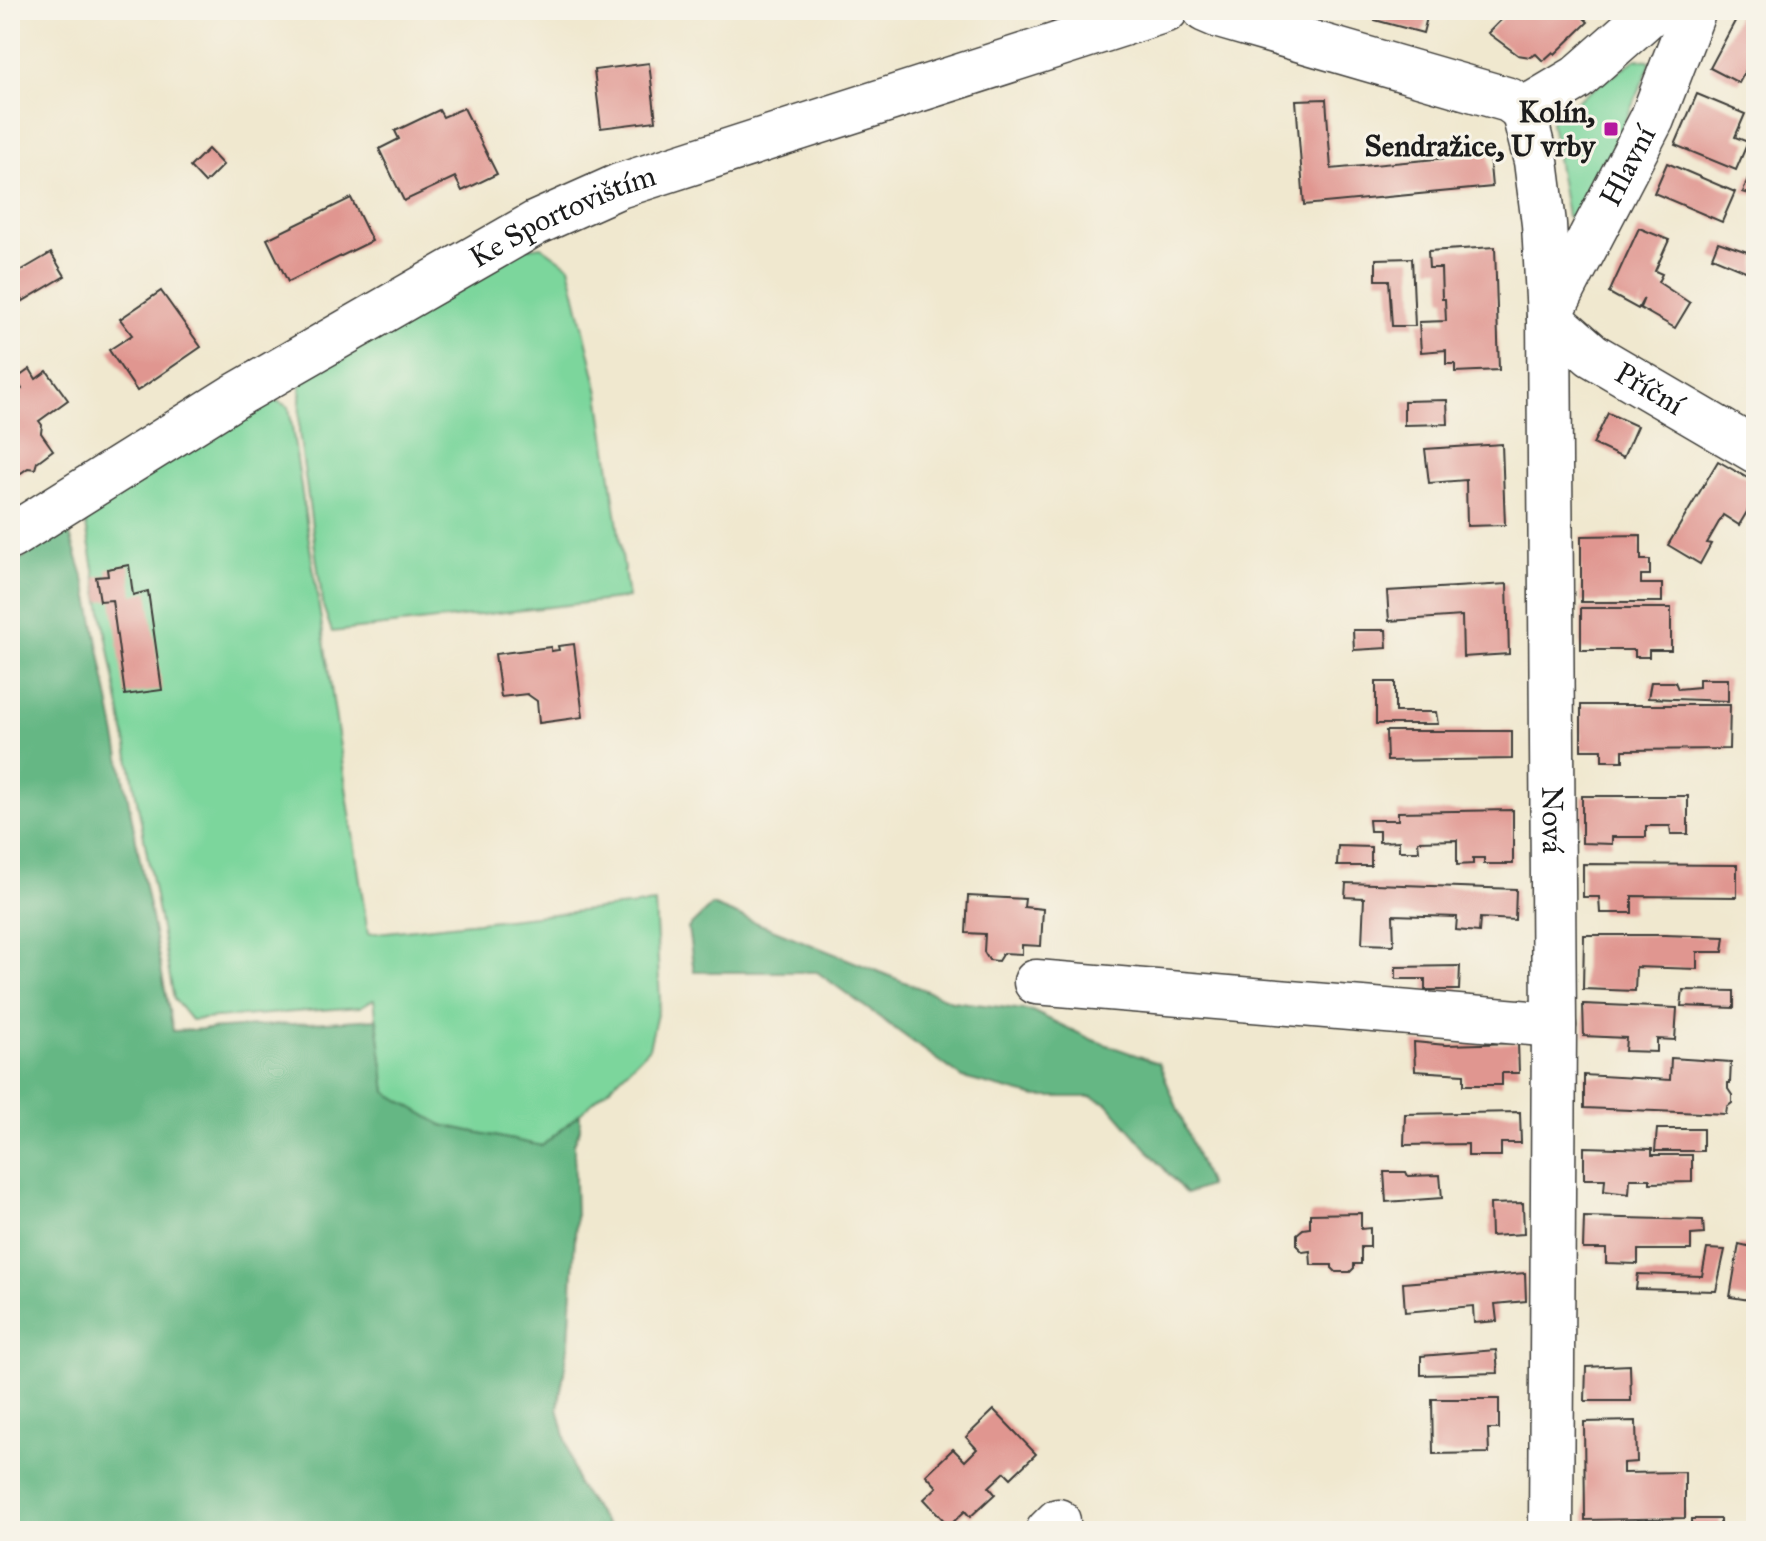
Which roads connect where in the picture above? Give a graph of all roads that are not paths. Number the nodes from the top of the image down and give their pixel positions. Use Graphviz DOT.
graph roads {
  1 [pos="1166,10"];
  2 [pos="1205,10"];
  3 [pos="1654,10"];
  4 [pos="1694,10"];
  5 [pos="1523,110"];
  6 [pos="1549,317"];
  7 [pos="1756,451"];
  8 [pos="10,537"];
  9 [pos="1036,982"];
  10 [pos="1554,1025"];
  11 [pos="1551,1531"];
  1 -- 8 [label="street, Ke Sportovištím"];
  2 -- 5 [label="street"];
  3 -- 5 [label="street"];
  4 -- 6 [label="street, Hlavní"];
  5 -- 6 [label="street, Nová"];
  6 -- 7 [label="street, Příční"];
  6 -- 10 [label="street, Nová"];
  9 -- 10 [label="street"];
  10 -- 11 [label="street, Nová"];
}
